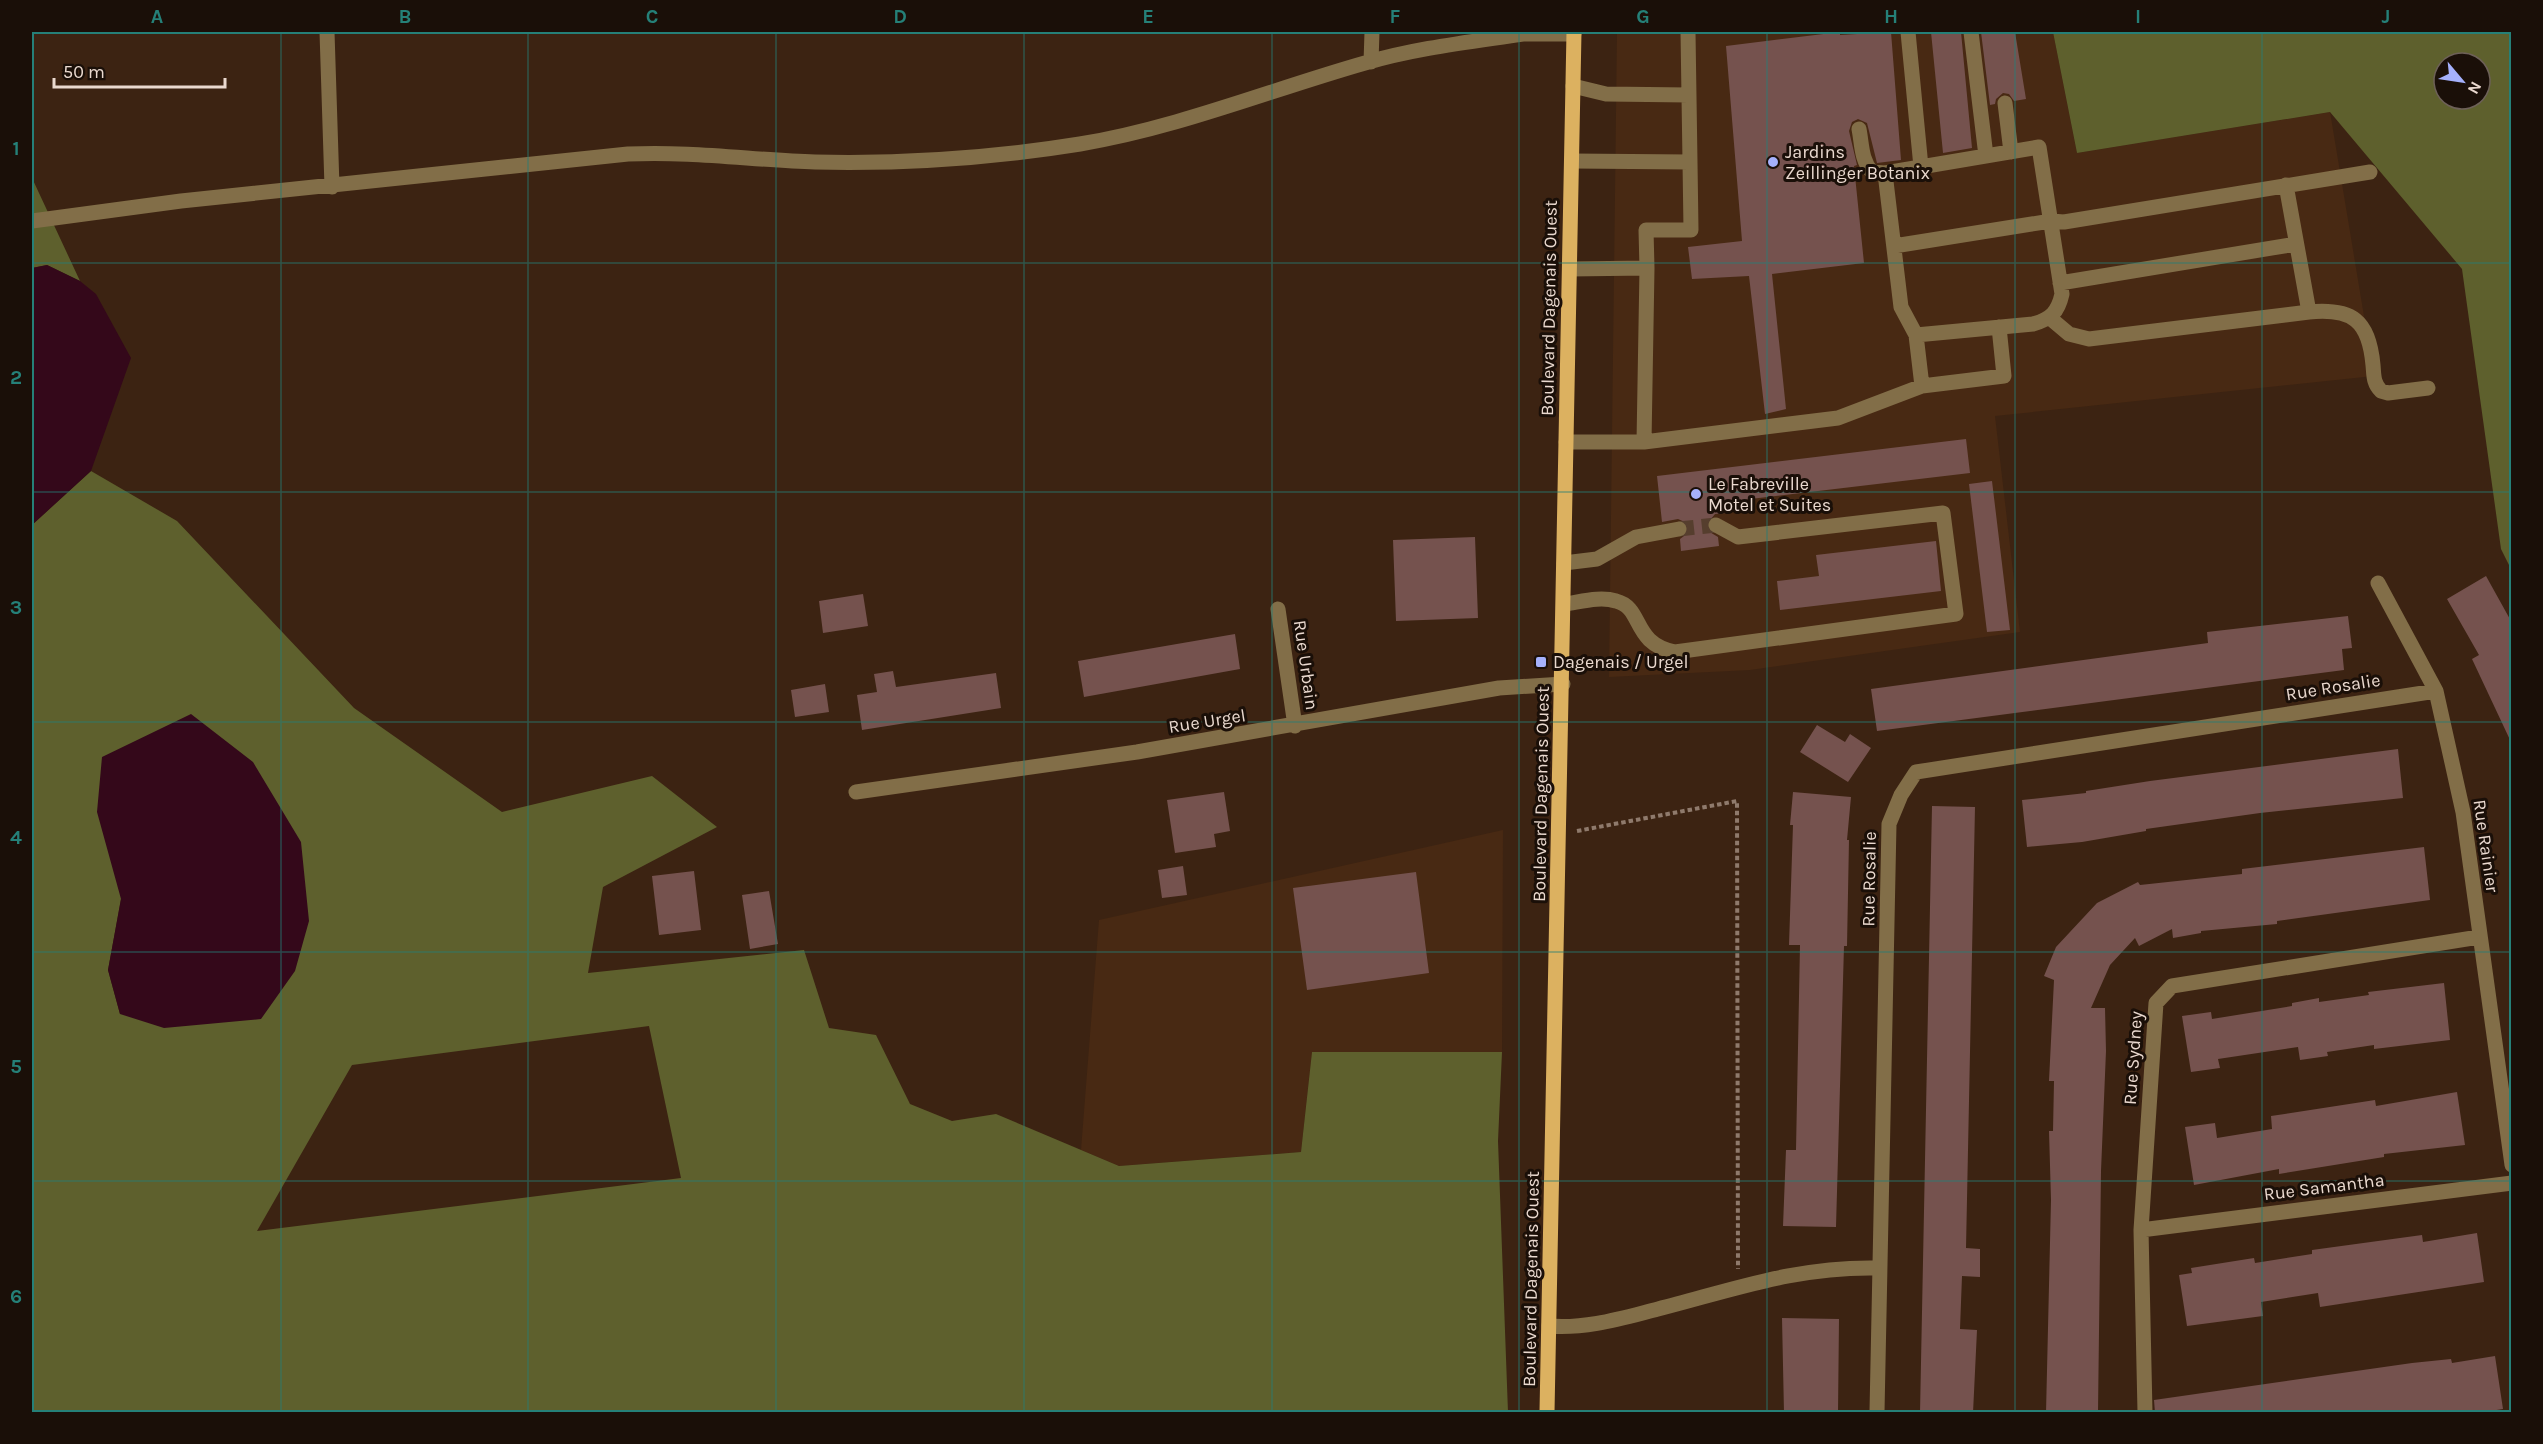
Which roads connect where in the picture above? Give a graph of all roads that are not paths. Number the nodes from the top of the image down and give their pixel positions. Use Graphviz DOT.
graph roads {
  1 [pos="327,32"];
  2 [pos="1372,32"];
  3 [pos="1688,32"];
  4 [pos="1908,32"];
  5 [pos="1971,32"];
  6 [pos="1522,33"];
  7 [pos="1574,33"];
  8 [pos="1371,62"];
  9 [pos="1573,86"];
  10 [pos="1689,95"];
  11 [pos="2005,103"];
  12 [pos="1859,129"];
  13 [pos="2011,152"];
  14 [pos="1986,156"];
  15 [pos="1572,161"];
  16 [pos="1690,162"];
  17 [pos="1921,167"];
  18 [pos="2370,172"];
  19 [pos="1885,173"];
  20 [pos="2286,185"];
  21 [pos="332,187"];
  22 [pos="32,221"];
  23 [pos="2051,221"];
  24 [pos="2296,244"];
  25 [pos="1894,246"];
  26 [pos="1647,268"];
  27 [pos="1570,269"];
  28 [pos="2060,283"];
  29 [pos="2309,312"];
  30 [pos="2050,318"];
  31 [pos="1999,327"];
  32 [pos="1916,334"];
  33 [pos="1922,386"];
  34 [pos="2428,388"];
  35 [pos="1566,442"];
  36 [pos="1644,442"];
  37 [pos="1716,525"];
  38 [pos="1679,529"];
  39 [pos="1564,563"];
  40 [pos="2378,584"];
  41 [pos="1564,604"];
  42 [pos="1278,609"];
  43 [pos="1563,684"];
  44 [pos="2436,691"];
  45 [pos="1295,726"];
  46 [pos="856,792"];
  47 [pos="2479,937"];
  48 [pos="2511,1166"];
  49 [pos="2511,1184"];
  50 [pos="2141,1230"];
  51 [pos="1879,1268"];
  52 [pos="1549,1326"];
  53 [pos="1547,1413"];
  54 [pos="1877,1413"];
  55 [pos="2145,1413"];
  1 -- 21 [label="street"];
  2 -- 8 [label="street"];
  3 -- 10 [label="street"];
  4 -- 17 [label="street"];
  5 -- 14 [label="street"];
  6 -- 7 [label="street"];
  6 -- 8 [label="street"];
  7 -- 9 [label="main road, Boulevard Dagenais Ouest"];
  8 -- 21 [label="street"];
  9 -- 10 [label="street"];
  9 -- 15 [label="main road, Boulevard Dagenais Ouest"];
  10 -- 16 [label="street"];
  11 -- 13 [label="street"];
  12 -- 19 [label="street"];
  13 -- 14 [label="street"];
  13 -- 23 [label="street"];
  14 -- 17 [label="street"];
  15 -- 16 [label="street"];
  15 -- 27 [label="main road, Boulevard Dagenais Ouest"];
  16 -- 26 [label="street"];
  17 -- 19 [label="street"];
  18 -- 20 [label="street"];
  19 -- 25 [label="street"];
  20 -- 23 [label="street"];
  20 -- 24 [label="street"];
  21 -- 22 [label="street"];
  23 -- 25 [label="street"];
  23 -- 28 [label="street"];
  24 -- 28 [label="street"];
  24 -- 29 [label="street"];
  25 -- 32 [label="street"];
  26 -- 27 [label="street"];
  26 -- 36 [label="street"];
  27 -- 35 [label="main road, Boulevard Dagenais Ouest"];
  28 -- 30 [label="street"];
  29 -- 30 [label="street"];
  29 -- 34 [label="street"];
  30 -- 31 [label="street"];
  31 -- 32 [label="street"];
  31 -- 33 [label="street"];
  32 -- 33 [label="street"];
  33 -- 36 [label="street"];
  35 -- 36 [label="street"];
  35 -- 39 [label="main road, Boulevard Dagenais Ouest"];
  37 -- 41 [label="street"];
  38 -- 39 [label="street"];
  39 -- 41 [label="main road, Boulevard Dagenais Ouest"];
  40 -- 44 [label="street, Rue Rainier"];
  41 -- 43 [label="main road, Boulevard Dagenais Ouest"];
  42 -- 45 [label="street, Rue Urbain"];
  43 -- 45 [label="street, Rue Urgel"];
  43 -- 52 [label="main road, Boulevard Dagenais Ouest"];
  44 -- 47 [label="street, Rue Rainier"];
  44 -- 51 [label="street, Rue Rosalie"];
  45 -- 46 [label="street, Rue Urgel"];
  47 -- 48 [label="street, Rue Rainier"];
  47 -- 50 [label="street, Rue Sydney"];
  49 -- 50 [label="street, Rue Samantha"];
  50 -- 55 [label="street, Rue Sydney"];
  51 -- 52 [label="street"];
  51 -- 54 [label="street, Rue Rosalie"];
  52 -- 53 [label="main road, Boulevard Dagenais Ouest"];
}
